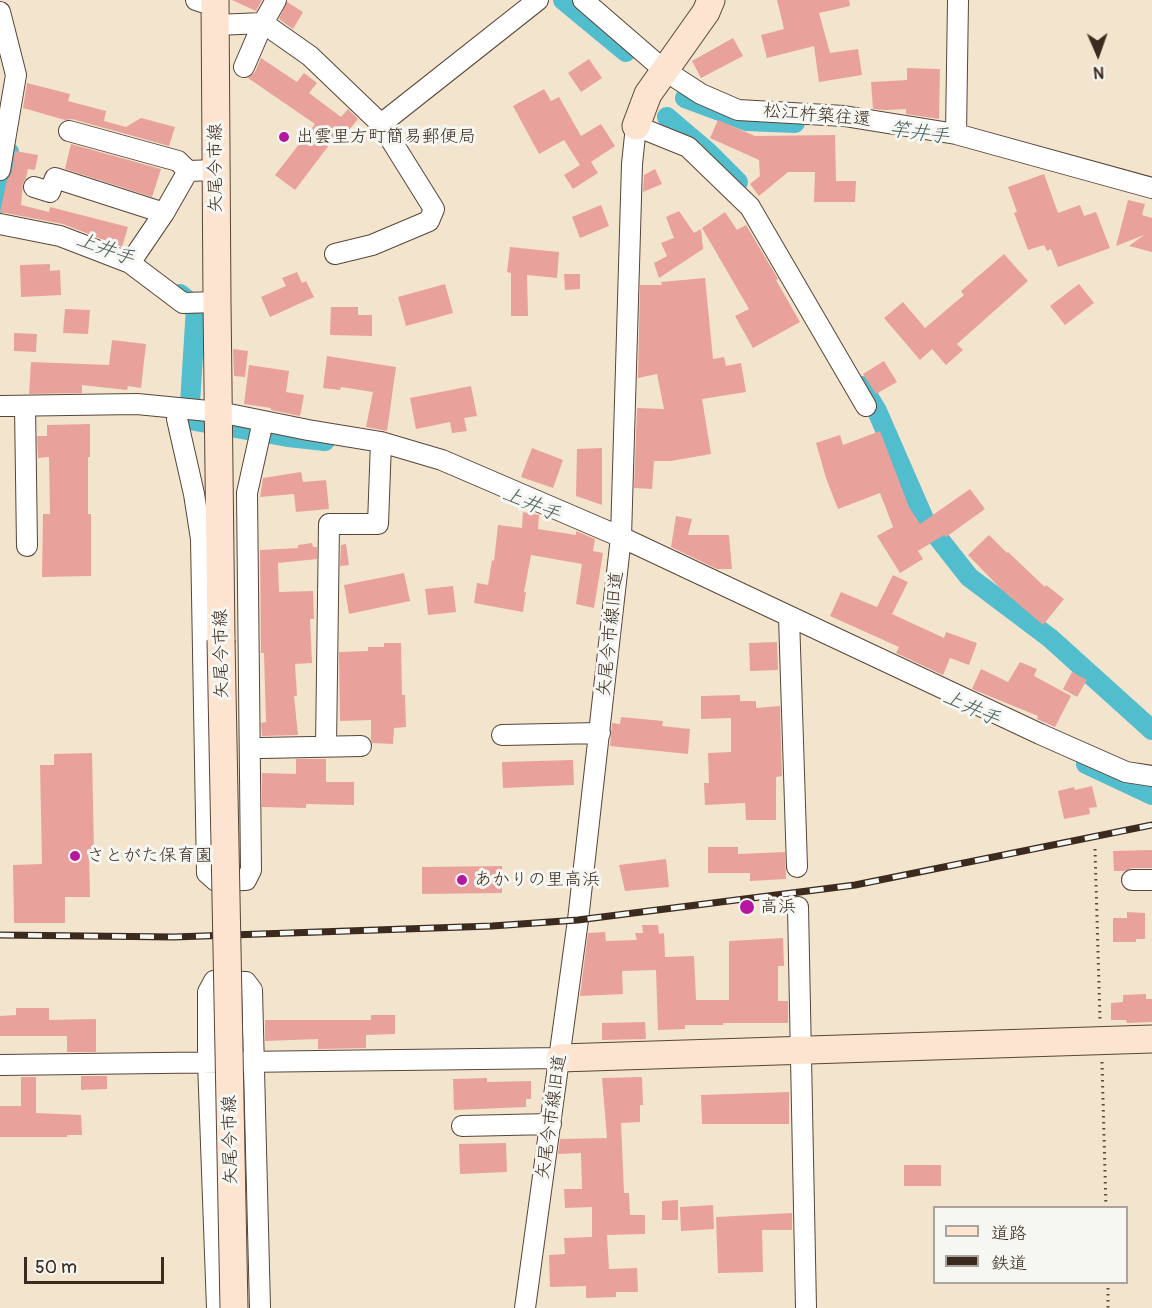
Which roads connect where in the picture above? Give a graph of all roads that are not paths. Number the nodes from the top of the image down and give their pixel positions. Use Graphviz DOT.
graph roads {
  1 [pos="276,0"];
  2 [pos="538,0"];
  3 [pos="583,0"];
  4 [pos="711,0"];
  5 [pos="958,0"];
  6 [pos="211,7"];
  7 [pos="0,12"];
  8 [pos="263,23"];
  9 [pos="244,68"];
  10 [pos="664,70"];
  11 [pos="8,74"];
  12 [pos="381,123"];
  13 [pos="636,126"];
  14 [pos="69,131"];
  15 [pos="956,134"];
  16 [pos="0,170"];
  17 [pos="216,170"];
  18 [pos="188,171"];
  19 [pos="34,187"];
  20 [pos="1152,188"];
  21 [pos="164,213"];
  22 [pos="0,224"];
  23 [pos="334,254"];
  24 [pos="130,263"];
  25 [pos="217,302"];
  26 [pos="0,406"];
  27 [pos="25,406"];
  28 [pos="866,406"];
  29 [pos="177,408"];
  30 [pos="219,412"];
  31 [pos="263,421"];
  32 [pos="381,442"];
  33 [pos="621,537"];
  34 [pos="27,546"];
  35 [pos="789,617"];
  36 [pos="600,733"];
  37 [pos="502,735"];
  38 [pos="326,746"];
  39 [pos="361,746"];
  40 [pos="261,748"];
  41 [pos="1152,776"];
  42 [pos="797,867"];
  43 [pos="798,907"];
  44 [pos="1152,1039"];
  45 [pos="800,1050"];
  46 [pos="560,1058"];
  47 [pos="254,1061"];
  48 [pos="208,1062"];
  49 [pos="0,1065"];
  50 [pos="551,1124"];
  51 [pos="462,1126"];
  52 [pos="217,1308"];
  53 [pos="234,1308"];
  54 [pos="260,1308"];
  55 [pos="525,1308"];
  56 [pos="806,1308"];
  1 -- 8 [label="street"];
  2 -- 12 [label="street"];
  3 -- 10 [label="street"];
  4 -- 10 [label="main road, 矢尾今市線旧道"];
  5 -- 15 [label="street"];
  6 -- 8 [label="street"];
  6 -- 17 [label="main road, 矢尾今市線"];
  7 -- 11 [label="street"];
  8 -- 9 [label="street"];
  8 -- 12 [label="street"];
  10 -- 13 [label="main road, 矢尾今市線旧道"];
  10 -- 15 [label="street, 松江杵築往還"];
  11 -- 16 [label="street"];
  12 -- 23 [label="street"];
  13 -- 28 [label="street"];
  13 -- 33 [label="street, 矢尾今市線旧道"];
  14 -- 18 [label="street"];
  15 -- 20 [label="street, 松江杵築往還"];
  17 -- 18 [label="street"];
  17 -- 25 [label="main road, 矢尾今市線"];
  18 -- 21 [label="street"];
  19 -- 21 [label="street"];
  21 -- 24 [label="street"];
  22 -- 24 [label="street"];
  24 -- 25 [label="street"];
  25 -- 30 [label="main road, 矢尾今市線"];
  26 -- 27 [label="street"];
  27 -- 29 [label="street"];
  27 -- 34 [label="street"];
  29 -- 30 [label="street"];
  29 -- 31 [label="street"];
  30 -- 31 [label="street"];
  30 -- 53 [label="main road, 矢尾今市線, bridge"];
  31 -- 32 [label="street"];
  32 -- 33 [label="street"];
  32 -- 38 [label="street"];
  33 -- 35 [label="street"];
  33 -- 36 [label="street, 矢尾今市線旧道"];
  35 -- 41 [label="street"];
  35 -- 42 [label="street"];
  36 -- 37 [label="street"];
  36 -- 46 [label="street, 矢尾今市線旧道"];
  38 -- 39 [label="street"];
  38 -- 40 [label="street"];
  43 -- 45 [label="street"];
  44 -- 45 [label="main road"];
  45 -- 46 [label="main road"];
  45 -- 56 [label="street"];
  46 -- 47 [label="street"];
  46 -- 50 [label="street, 矢尾今市線旧道"];
  47 -- 48 [label="street"];
  47 -- 48 [label="street"];
  47 -- 54 [label="street"];
  48 -- 49 [label="street"];
  48 -- 52 [label="street"];
  50 -- 51 [label="street"];
  50 -- 55 [label="street, 矢尾今市線旧道"];
}
